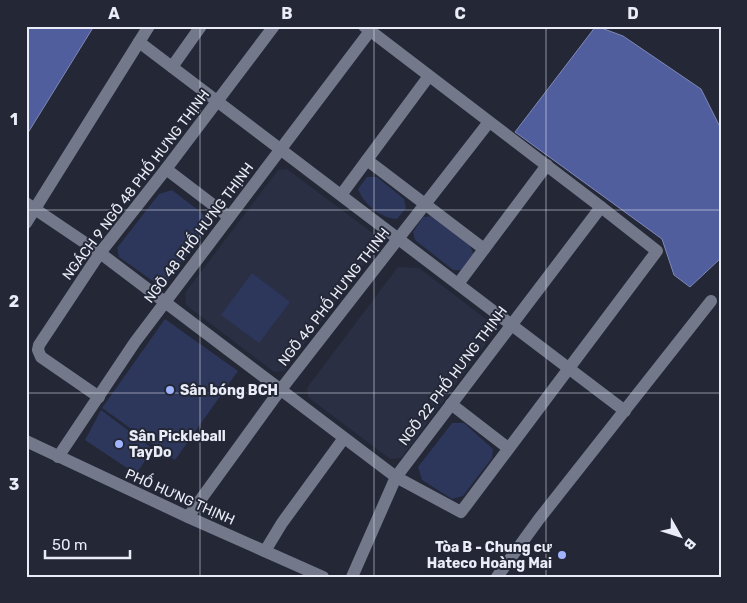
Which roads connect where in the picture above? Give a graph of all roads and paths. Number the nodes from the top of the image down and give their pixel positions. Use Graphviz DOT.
graph roads {
  1 [pos="149,26"];
  2 [pos="201,26"];
  3 [pos="274,26"];
  4 [pos="367,29"];
  5 [pos="139,42"];
  6 [pos="172,67"];
  7 [pos="429,76"];
  8 [pos="217,102"];
  9 [pos="489,122"];
  10 [pos="281,150"];
  11 [pos="367,160"];
  12 [pos="547,165"];
  13 [pos="166,169"];
  14 [pos="341,195"];
  15 [pos="425,204"];
  16 [pos="31,206"];
  17 [pos="601,207"];
  18 [pos="230,216"];
  19 [pos="26,223"];
  20 [pos="398,239"];
  21 [pos="484,249"];
  22 [pos="100,253"];
  23 [pos="458,284"];
  24 [pos="711,302"];
  25 [pos="164,303"];
  26 [pos="511,325"];
  27 [pos="568,368"];
  28 [pos="280,390"];
  29 [pos="98,397"];
  30 [pos="451,404"];
  31 [pos="625,411"];
  32 [pos="344,438"];
  33 [pos="26,441"];
  34 [pos="508,448"];
  35 [pos="58,457"];
  36 [pos="396,476"];
  37 [pos="188,517"];
  38 [pos="265,551"];
  39 [pos="323,577"];
  40 [pos="352,577"];
  41 [pos="497,577"];
  1 -- 5 [label="street"];
  2 -- 6 [label="street"];
  3 -- 8 [label="street, NGÁCH 9 NGÕ 48 PHỐ HƯNG THỊNH"];
  4 -- 7 [label="street"];
  4 -- 10 [label="street, NGÕ 48 PHỐ HƯNG THỊNH"];
  5 -- 6 [label="street"];
  5 -- 16 [label="street"];
  6 -- 8 [label="street"];
  7 -- 9 [label="street"];
  7 -- 11 [label="street"];
  8 -- 10 [label="street"];
  8 -- 13 [label="street, NGÁCH 9 NGÕ 48 PHỐ HƯNG THỊNH"];
  9 -- 12 [label="street"];
  9 -- 15 [label="street, NGÕ 46 PHỐ HƯNG THỊNH"];
  10 -- 14 [label="street"];
  10 -- 18 [label="street, NGÕ 48 PHỐ HƯNG THỊNH"];
  11 -- 14 [label="street"];
  11 -- 15 [label="street"];
  12 -- 17 [label="street"];
  12 -- 21 [label="street"];
  13 -- 18 [label="street"];
  13 -- 22 [label="street, NGÁCH 9 NGÕ 48 PHỐ HƯNG THỊNH"];
  14 -- 20 [label="street"];
  15 -- 20 [label="street, NGÕ 46 PHỐ HƯNG THỊNH"];
  15 -- 21 [label="street"];
  16 -- 19 [label="street"];
  16 -- 22 [label="street"];
  17 -- 26 [label="street, NGÕ 22 PHỐ HƯNG THỊNH"];
  17 -- 27 [label="street"];
  18 -- 25 [label="street, NGÕ 48 PHỐ HƯNG THỊNH"];
  20 -- 23 [label="street"];
  20 -- 28 [label="street, NGÕ 46 PHỐ HƯNG THỊNH"];
  21 -- 23 [label="street"];
  22 -- 25 [label="street"];
  22 -- 29 [label="street, NGÁCH 9 NGÕ 48 PHỐ HƯNG THỊNH"];
  23 -- 26 [label="street"];
  24 -- 31 [label="street"];
  25 -- 28 [label="street"];
  25 -- 29 [label="street, NGÕ 48 PHỐ HƯNG THỊNH"];
  26 -- 27 [label="street"];
  26 -- 30 [label="street, NGÕ 22 PHỐ HƯNG THỊNH"];
  27 -- 31 [label="street"];
  27 -- 34 [label="street"];
  28 -- 32 [label="street"];
  28 -- 37 [label="street, NGÕ 46 PHỐ HƯNG THỊNH"];
  29 -- 35 [label="street, NGÕ 48 PHỐ HƯNG THỊNH"];
  30 -- 34 [label="street"];
  30 -- 36 [label="street, NGÕ 22 PHỐ HƯNG THỊNH"];
  31 -- 41 [label="street"];
  32 -- 36 [label="street"];
  32 -- 38 [label="street"];
  33 -- 35 [label="street, PHỐ HƯNG THỊNH"];
  34 -- 36 [label="street"];
  35 -- 37 [label="street, PHỐ HƯNG THỊNH"];
  36 -- 40 [label="street, NGÕ 22 PHỐ HƯNG THỊNH"];
  37 -- 38 [label="street, PHỐ HƯNG THỊNH"];
  38 -- 39 [label="street, PHỐ HƯNG THỊNH"];
}
